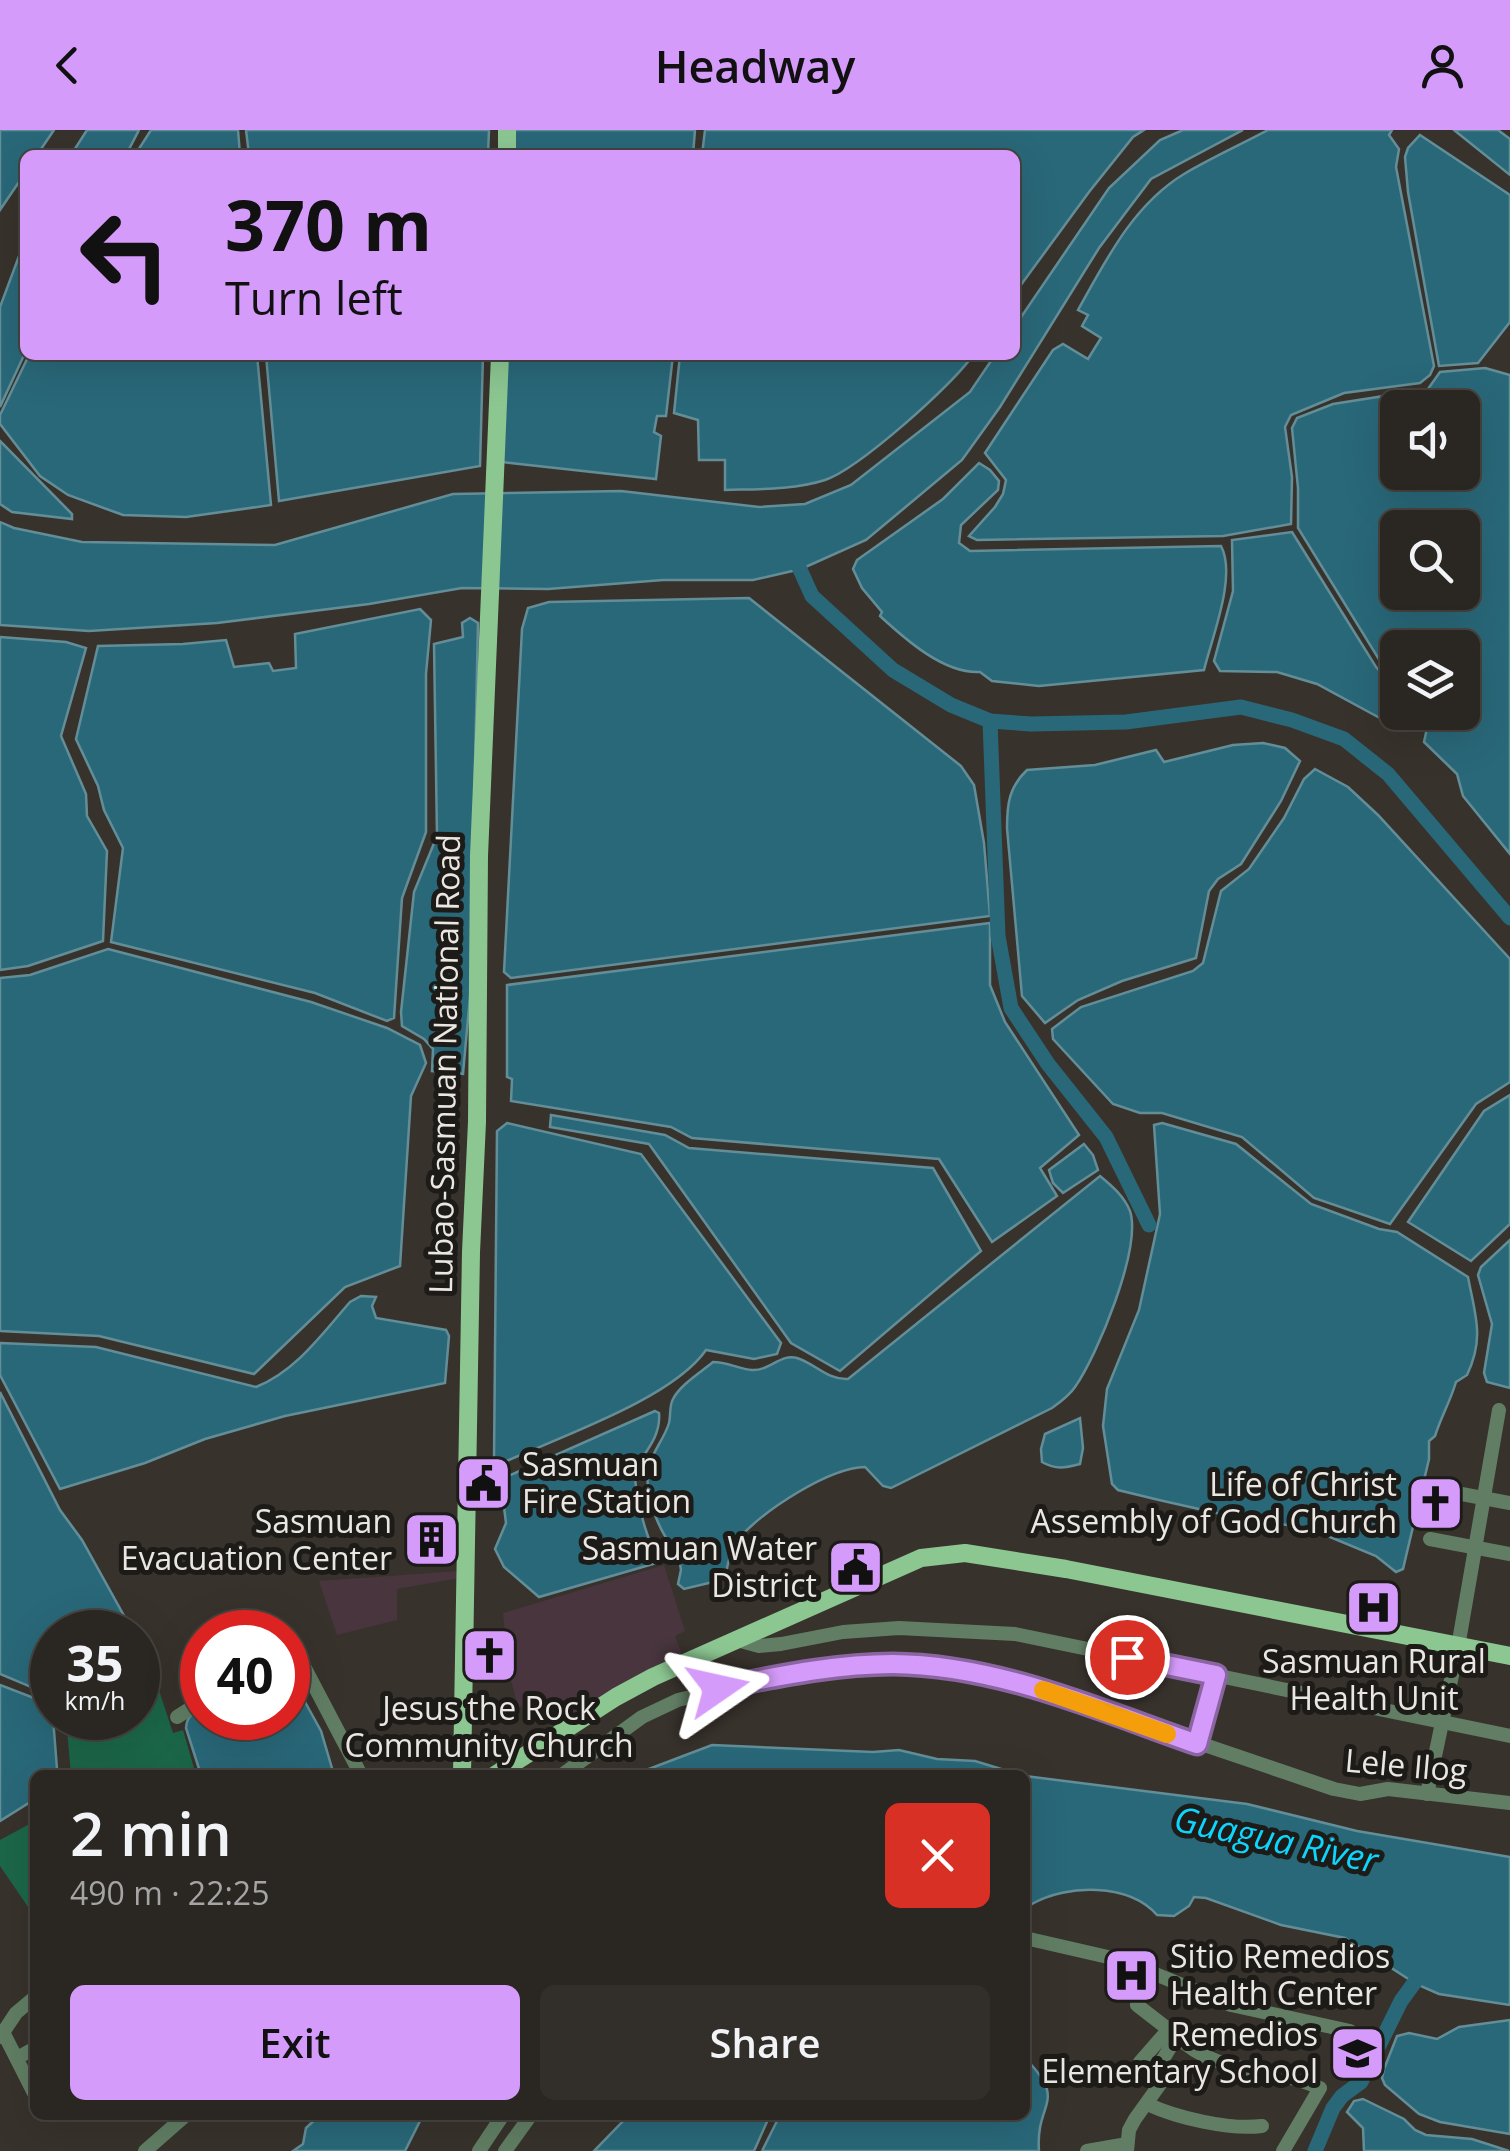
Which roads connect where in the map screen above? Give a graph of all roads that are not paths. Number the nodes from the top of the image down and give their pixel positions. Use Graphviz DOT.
graph roads {
  1 [pos="500,360"];
  2 [pos="1499,1410"];
  3 [pos="1451,1492"];
  4 [pos="1486,1498"];
  5 [pos="1510,1503"];
  6 [pos="1430,1539"];
  7 [pos="1475,1547"];
  8 [pos="1510,1554"];
  9 [pos="737,1640"];
  10 [pos="1458,1647"];
  11 [pos="1510,1656"];
  12 [pos="1216,1675"];
  13 [pos="310,1678"];
  14 [pos="180,1714"];
  15 [pos="177,1716"];
  16 [pos="1442,1721"];
  17 [pos="1510,1736"];
  18 [pos="1197,1744"];
  19 [pos="358,1770"];
  20 [pos="462,1770"];
  21 [pos="503,1770"];
  22 [pos="569,1770"];
  23 [pos="1427,1794"];
  24 [pos="1510,1803"];
  25 [pos="1030,1939"];
  26 [pos="1142,1969"];
  27 [pos="30,2001"];
  28 [pos="1350,2031"];
  29 [pos="1173,2032"];
  30 [pos="2,2036"];
  31 [pos="30,2051"];
  32 [pos="17,2058"];
  33 [pos="1140,2062"];
  34 [pos="30,2088"];
  35 [pos="1147,2104"];
  36 [pos="180,2120"];
  37 [pos="500,2120"];
  38 [pos="527,2120"];
  39 [pos="1262,2126"];
  40 [pos="1127,2148"];
  41 [pos="146,2151"];
  42 [pos="478,2151"];
  43 [pos="505,2151"];
  44 [pos="1087,2151"];
  45 [pos="1284,2151"];
  1 -- 20 [label="main road, Lubao-Sasmuan National Road"];
  2 -- 4 [label="street"];
  3 -- 4 [label="street"];
  4 -- 5 [label="street"];
  4 -- 7 [label="street"];
  6 -- 7 [label="street"];
  7 -- 8 [label="street"];
  7 -- 10 [label="street"];
  9 -- 10 [label="main road"];
  9 -- 12 [label="street"];
  9 -- 21 [label="main road"];
  10 -- 11 [label="main road"];
  10 -- 16 [label="street"];
  12 -- 16 [label="street"];
  12 -- 18 [label="street"];
  13 -- 19 [label="street"];
  14 -- 15 [label="street"];
  16 -- 17 [label="street"];
  16 -- 23 [label="street"];
  18 -- 22 [label="street, Lele Ilog"];
  18 -- 23 [label="street, Lele Ilog"];
  23 -- 24 [label="street, Lele Ilog"];
  25 -- 26 [label="street"];
  26 -- 28 [label="street"];
  26 -- 29 [label="street"];
  27 -- 30 [label="street"];
  29 -- 33 [label="street"];
  29 -- 35 [label="street"];
  29 -- 45 [label="street"];
  30 -- 32 [label="street"];
  31 -- 32 [label="street"];
  32 -- 34 [label="street"];
  35 -- 39 [label="street"];
  35 -- 40 [label="street"];
  36 -- 41 [label="street"];
  37 -- 42 [label="street"];
  38 -- 43 [label="street"];
  40 -- 44 [label="street"];
}
